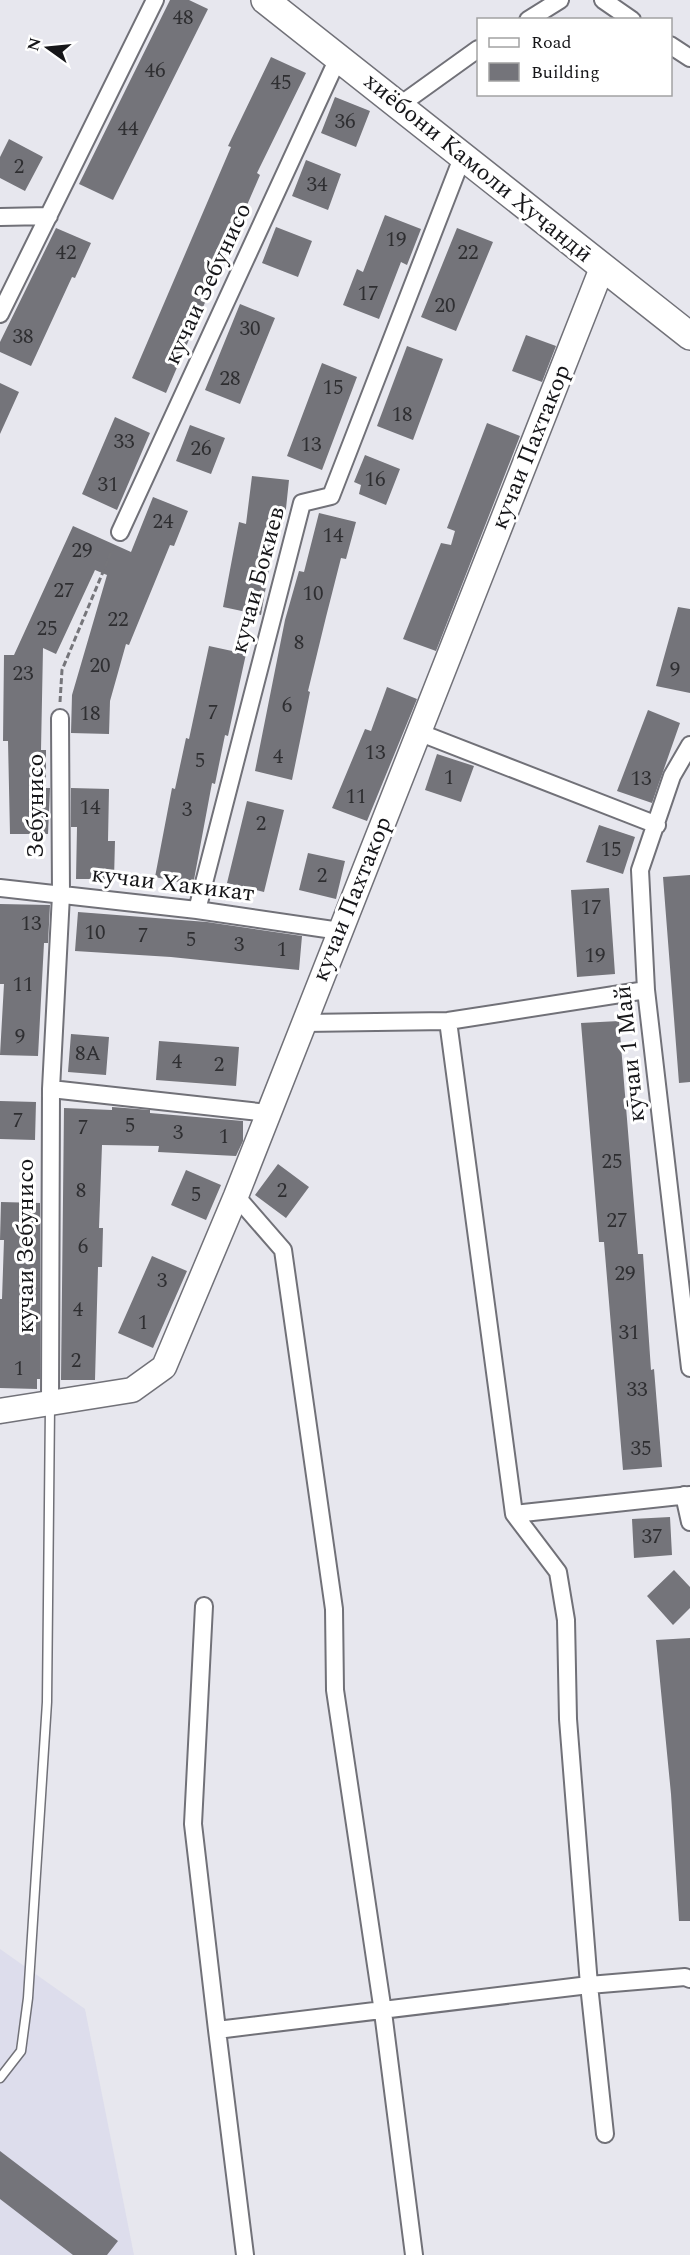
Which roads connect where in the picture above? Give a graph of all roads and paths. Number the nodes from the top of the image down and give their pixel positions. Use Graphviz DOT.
graph roads {
  1 [pos="155,0"];
  2 [pos="265,0"];
  3 [pos="603,0"];
  4 [pos="553,2"];
  5 [pos="531,18"];
  6 [pos="629,18"];
  7 [pos="672,46"];
  8 [pos="477,50"];
  9 [pos="339,56"];
  10 [pos="690,58"];
  11 [pos="400,105"];
  12 [pos="462,158"];
  13 [pos="49,216"];
  14 [pos="0,217"];
  15 [pos="602,268"];
  16 [pos="0,314"];
  17 [pos="690,336"];
  18 [pos="120,532"];
  19 [pos="60,718"];
  20 [pos="418,732"];
  21 [pos="690,745"];
  22 [pos="685,764"];
  23 [pos="657,825"];
  24 [pos="0,888"];
  25 [pos="61,895"];
  26 [pos="198,910"];
  27 [pos="340,931"];
  28 [pos="646,990"];
  29 [pos="448,1021"];
  30 [pos="304,1023"];
  31 [pos="51,1089"];
  32 [pos="268,1113"];
  33 [pos="236,1196"];
  34 [pos="690,1368"];
  35 [pos="50,1405"];
  36 [pos="0,1411"];
  37 [pos="687,1495"];
  38 [pos="514,1514"];
  39 [pos="690,1522"];
  40 [pos="204,1606"];
  41 [pos="690,1979"];
  42 [pos="589,1985"];
  43 [pos="383,2012"];
  44 [pos="217,2030"];
  45 [pos="0,2079"];
  46 [pos="605,2134"];
  47 [pos="244,2255"];
  48 [pos="414,2255"];
  1 -- 13 [label="street"];
  2 -- 9 [label="main road, хиёбони Камоли Хуҷандӣ"];
  3 -- 6 [label="street"];
  4 -- 5 [label="street"];
  7 -- 10 [label="street"];
  8 -- 11 [label="street"];
  9 -- 11 [label="main road, хиёбони Камоли Хуҷандӣ"];
  9 -- 18 [label="street, кучаи Зебунисо"];
  11 -- 12 [label="main road, хиёбони Камоли Хуҷандӣ"];
  12 -- 15 [label="main road, хиёбони Камоли Хуҷандӣ"];
  12 -- 26 [label="street, кучаи Бокиев"];
  13 -- 14 [label="street"];
  13 -- 16 [label="street"];
  15 -- 17 [label="main road, хиёбони Камоли Хуҷандӣ"];
  15 -- 20 [label="main road, кучаи Пахтакор"];
  18 -- 19 [label="path"];
  19 -- 25 [label="street, Зебунисо"];
  20 -- 23 [label="street"];
  20 -- 27 [label="main road, кучаи Пахтакор"];
  21 -- 22 [label="street, кӯчаи 1 Май"];
  22 -- 23 [label="street, кӯчаи 1 Май"];
  23 -- 28 [label="street, кӯчаи 1 Май"];
  24 -- 25 [label="street, кучаи Хакикат"];
  25 -- 26 [label="street, кучаи Хакикат"];
  25 -- 31 [label="street, кучаи Зебунисо"];
  26 -- 27 [label="street, кучаи Хакикат"];
  27 -- 30 [label="main road, кучаи Пахтакор"];
  28 -- 29 [label="street"];
  28 -- 34 [label="street, кӯчаи 1 Май"];
  29 -- 30 [label="street"];
  29 -- 38 [label="street"];
  30 -- 32 [label="main road, кучаи Пахтакор"];
  31 -- 32 [label="street"];
  31 -- 35 [label="street, кучаи Зебунисо"];
  32 -- 33 [label="main road, кучаи Пахтакор"];
  33 -- 35 [label="main road, кучаи Пахтакор"];
  33 -- 43 [label="street"];
  35 -- 36 [label="main road, кучаи Пахтакор"];
  35 -- 45 [label="lane"];
  37 -- 38 [label="street"];
  37 -- 39 [label="street"];
  38 -- 42 [label="street"];
  40 -- 44 [label="street"];
  41 -- 42 [label="street"];
  42 -- 43 [label="street"];
  42 -- 46 [label="street"];
  43 -- 44 [label="street"];
  43 -- 48 [label="street"];
  44 -- 47 [label="street"];
}
